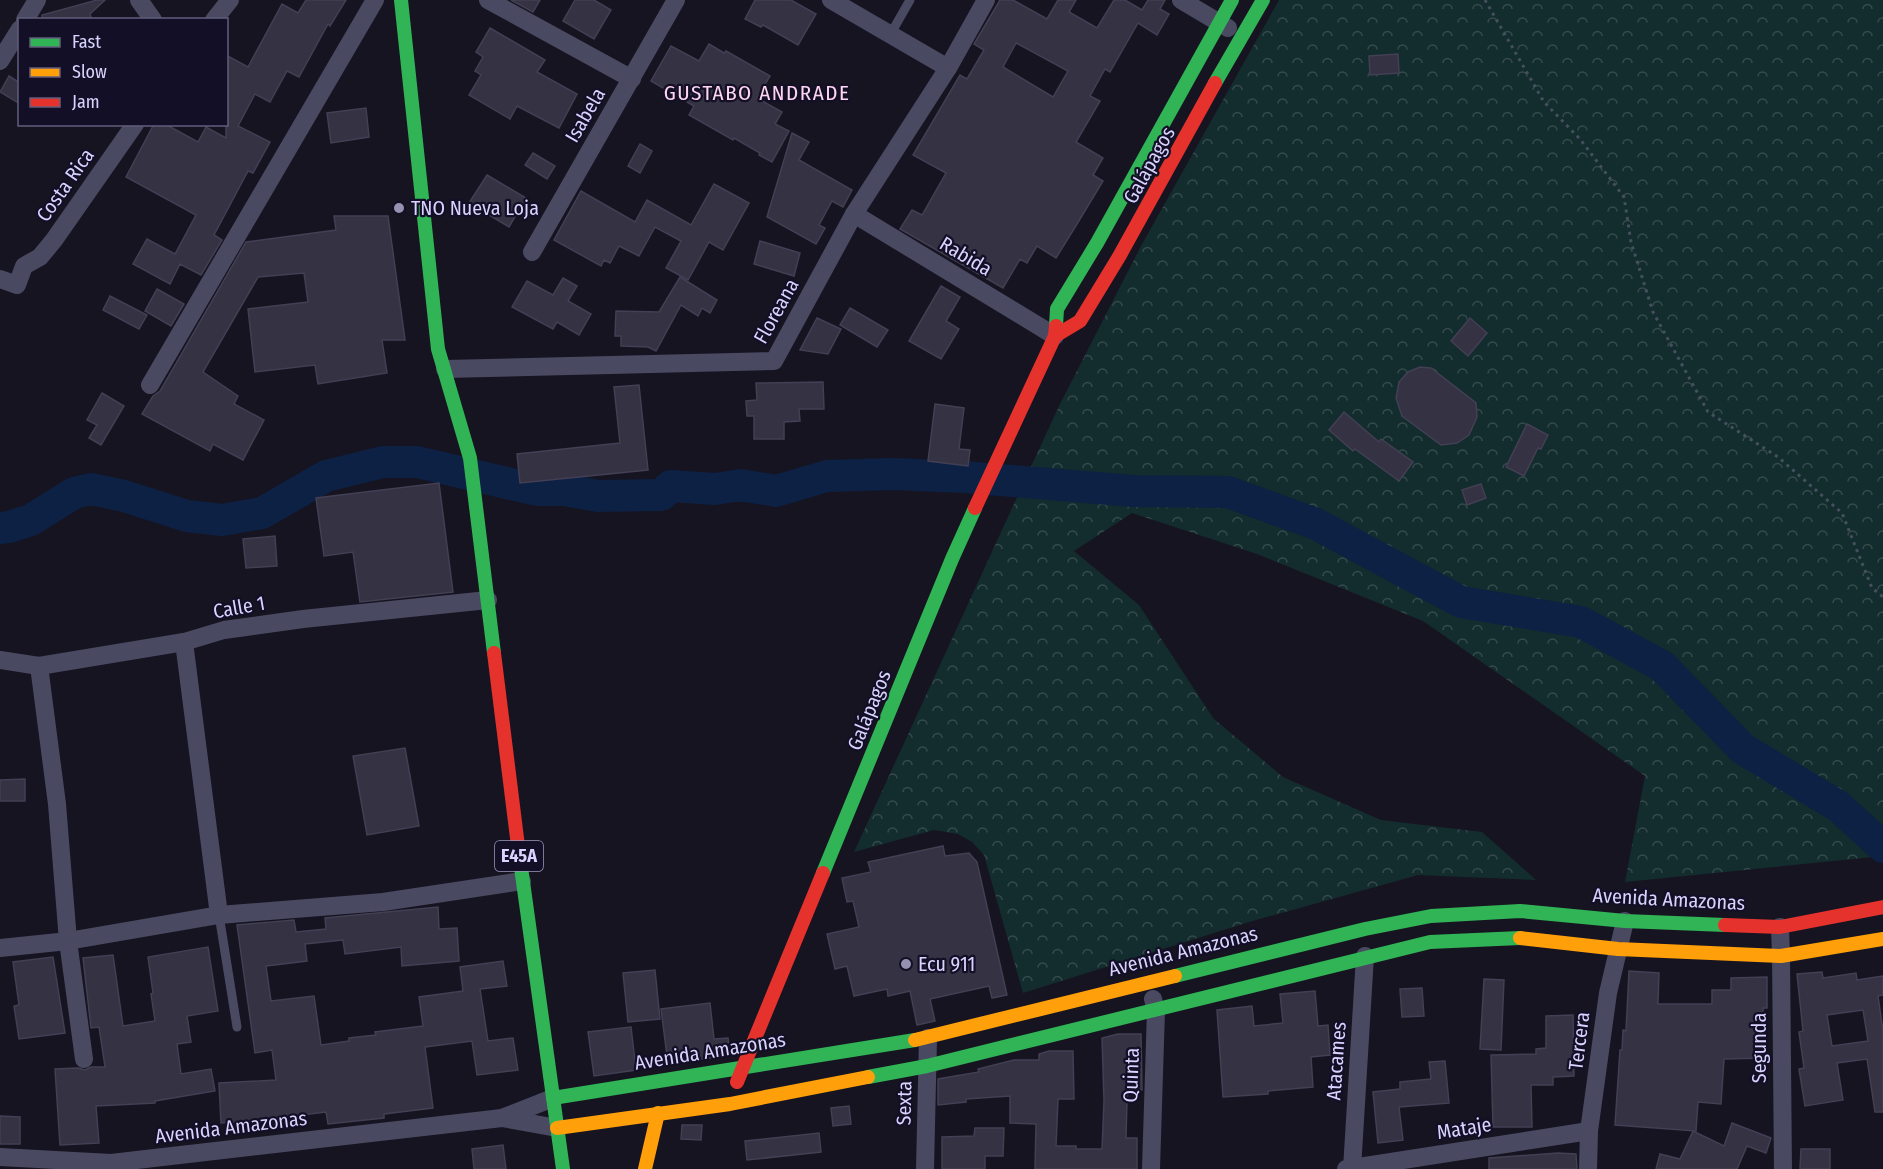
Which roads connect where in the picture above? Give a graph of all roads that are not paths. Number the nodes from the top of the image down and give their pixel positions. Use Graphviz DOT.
graph roads {
  1 [pos="37,0"];
  2 [pos="139,0"];
  3 [pos="230,0"];
  4 [pos="375,0"];
  5 [pos="401,0"];
  6 [pos="488,0"];
  7 [pos="676,0"];
  8 [pos="831,0"];
  9 [pos="910,0"];
  10 [pos="986,0"];
  11 [pos="1181,0"];
  12 [pos="1232,0"];
  13 [pos="1263,0"];
  14 [pos="26,18"];
  15 [pos="152,18"];
  16 [pos="216,18"];
  17 [pos="1219,22"];
  18 [pos="18,32"];
  19 [pos="890,35"];
  20 [pos="1241,36"];
  21 [pos="0,61"];
  22 [pos="948,68"];
  23 [pos="632,79"];
  24 [pos="134,126"];
  25 [pos="854,214"];
  26 [pos="532,252"];
  27 [pos="0,279"];
  28 [pos="1055,336"];
  29 [pos="446,369"];
  30 [pos="150,385"];
  31 [pos="488,600"];
  32 [pos="184,642"];
  33 [pos="0,660"];
  34 [pos="39,666"];
  35 [pos="522,881"];
  36 [pos="1881,908"];
  37 [pos="219,915"];
  38 [pos="1625,921"];
  39 [pos="1780,927"];
  40 [pos="1883,930"];
  41 [pos="1883,939"];
  42 [pos="68,941"];
  43 [pos="0,948"];
  44 [pos="1618,950"];
  45 [pos="1365,956"];
  46 [pos="1781,956"];
  47 [pos="1150,982"];
  48 [pos="1156,1010"];
  49 [pos="237,1027"];
  50 [pos="928,1038"];
  51 [pos="84,1059"];
  52 [pos="927,1066"];
  53 [pos="742,1069"];
  54 [pos="553,1098"];
  55 [pos="730,1104"];
  56 [pos="658,1113"];
  57 [pos="502,1118"];
  58 [pos="557,1128"];
  59 [pos="1589,1131"];
  60 [pos="0,1157"];
  61 [pos="563,1169"];
  62 [pos="645,1169"];
  63 [pos="925,1169"];
  64 [pos="1151,1169"];
  65 [pos="1350,1169"];
  66 [pos="1588,1169"];
  67 [pos="1783,1169"];
  1 -- 14 [label="street"];
  2 -- 15 [label="street"];
  3 -- 16 [label="street"];
  4 -- 30 [label="street"];
  5 -- 29 [label="main road, E45A"];
  6 -- 23 [label="street"];
  7 -- 23 [label="street, Isabela"];
  8 -- 19 [label="street"];
  9 -- 19 [label="lane"];
  10 -- 22 [label="street, Floreana"];
  11 -- 17 [label="street"];
  12 -- 17 [label="main road, Galápagos"];
  13 -- 20 [label="main road, Galápagos"];
  17 -- 20 [label="street"];
  17 -- 28 [label="main road, Galápagos"];
  18 -- 21 [label="street"];
  19 -- 22 [label="street"];
  20 -- 28 [label="main road, Galápagos"];
  22 -- 25 [label="street, Floreana"];
  23 -- 26 [label="street, Isabela"];
  24 -- 27 [label="street, Costa Rica"];
  25 -- 28 [label="street, Rabida"];
  25 -- 29 [label="street, Floreana"];
  28 -- 53 [label="main road, Galápagos"];
  29 -- 31 [label="main road, E45A"];
  31 -- 32 [label="street, Calle 1"];
  31 -- 35 [label="main road, E45A"];
  32 -- 34 [label="street, Calle 1"];
  32 -- 37 [label="street"];
  33 -- 34 [label="street, Calle 1"];
  34 -- 42 [label="street"];
  35 -- 37 [label="street"];
  35 -- 54 [label="main road, E45A"];
  36 -- 39 [label="main road, Avenida Amazonas"];
  36 -- 40 [label="street"];
  37 -- 42 [label="street"];
  37 -- 49 [label="lane"];
  38 -- 39 [label="main road, Avenida Amazonas"];
  38 -- 44 [label="street, Tercera"];
  38 -- 47 [label="main road, Avenida Amazonas"];
  39 -- 46 [label="street, Segunda"];
  41 -- 46 [label="main road, Avenida Amazonas"];
  42 -- 43 [label="street"];
  42 -- 51 [label="street"];
  44 -- 45 [label="main road, Avenida Amazonas"];
  44 -- 46 [label="main road, Avenida Amazonas"];
  44 -- 59 [label="street, Tercera"];
  45 -- 48 [label="main road, Avenida Amazonas"];
  45 -- 65 [label="street, Atacames"];
  46 -- 67 [label="street, Segunda"];
  47 -- 48 [label="street, Quinta"];
  47 -- 50 [label="main road, Avenida Amazonas"];
  48 -- 52 [label="main road, Avenida Amazonas"];
  48 -- 64 [label="street, Quinta"];
  50 -- 52 [label="street, Sexta"];
  50 -- 53 [label="main road, Avenida Amazonas"];
  52 -- 55 [label="main road, Avenida Amazonas"];
  52 -- 63 [label="street, Sexta"];
  53 -- 54 [label="main road, Avenida Amazonas"];
  53 -- 55 [label="main road, Galápagos"];
  54 -- 57 [label="street, Avenida Amazonas"];
  54 -- 58 [label="main road, E45A"];
  55 -- 56 [label="main road, Avenida Amazonas"];
  56 -- 58 [label="main road, Avenida Amazonas"];
  56 -- 62 [label="main road"];
  57 -- 58 [label="street, Avenida Amazonas"];
  57 -- 60 [label="street, Avenida Amazonas"];
  58 -- 61 [label="main road, E45A"];
  59 -- 65 [label="street, Mataje"];
  59 -- 66 [label="street, Tercera"];
}
